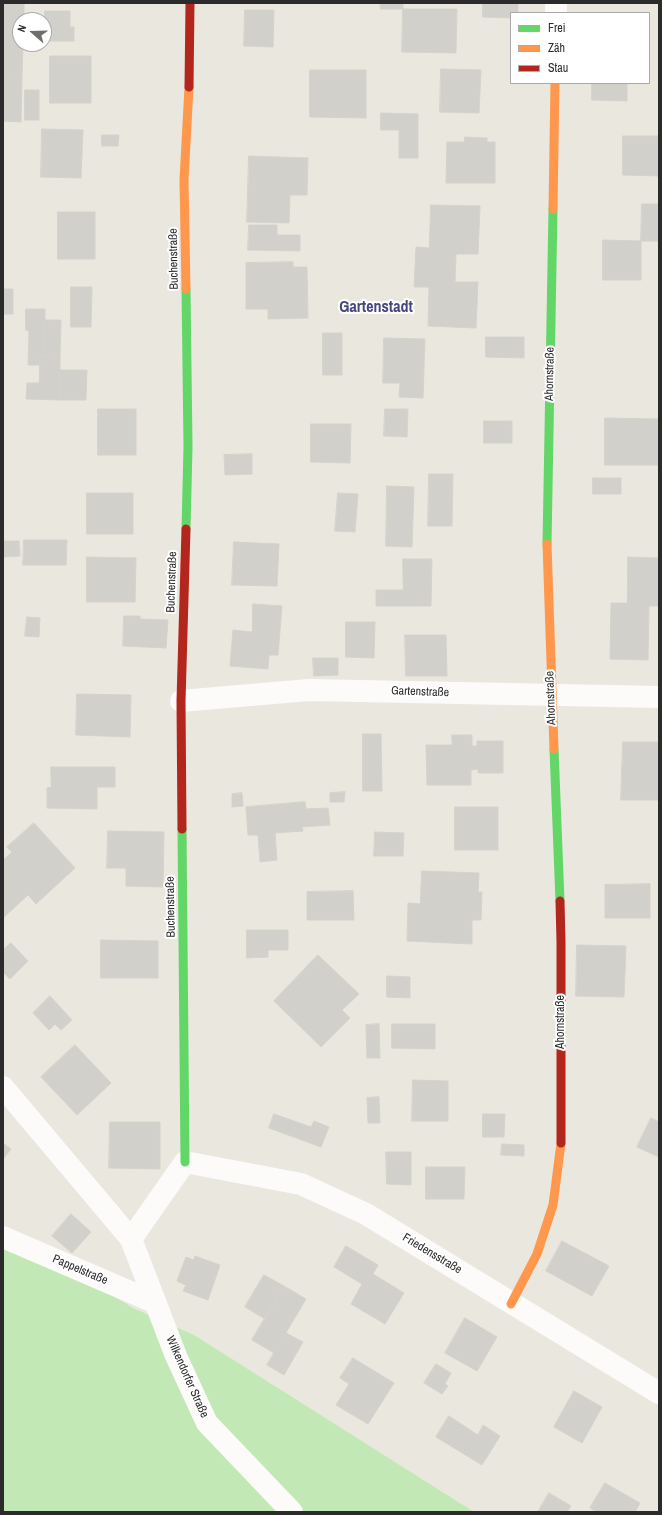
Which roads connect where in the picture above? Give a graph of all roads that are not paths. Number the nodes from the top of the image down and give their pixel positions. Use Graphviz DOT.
graph roads {
  1 [pos="190,3"];
  2 [pos="555,84"];
  3 [pos="551,696"];
  4 [pos="659,697"];
  5 [pos="181,701"];
  6 [pos="3,1087"];
  7 [pos="185,1162"];
  8 [pos="3,1238"];
  9 [pos="131,1239"];
  10 [pos="156,1303"];
  11 [pos="511,1304"];
  12 [pos="659,1394"];
  13 [pos="292,1512"];
  1 -- 5 [label="street, Buchenstraße"];
  2 -- 3 [label="street, Ahornstraße"];
  3 -- 4 [label="street, Gartenstraße"];
  3 -- 5 [label="street, Gartenstraße"];
  3 -- 11 [label="street, Ahornstraße"];
  5 -- 7 [label="street, Buchenstraße"];
  6 -- 9 [label="street, Wilkendorfer Straße"];
  7 -- 9 [label="street"];
  7 -- 11 [label="street, Friedensstraße"];
  8 -- 10 [label="street, Pappelstraße"];
  9 -- 10 [label="street, Wilkendorfer Straße"];
  10 -- 13 [label="street, Wilkendorfer Straße"];
  11 -- 12 [label="street, Friedensstraße"];
}
